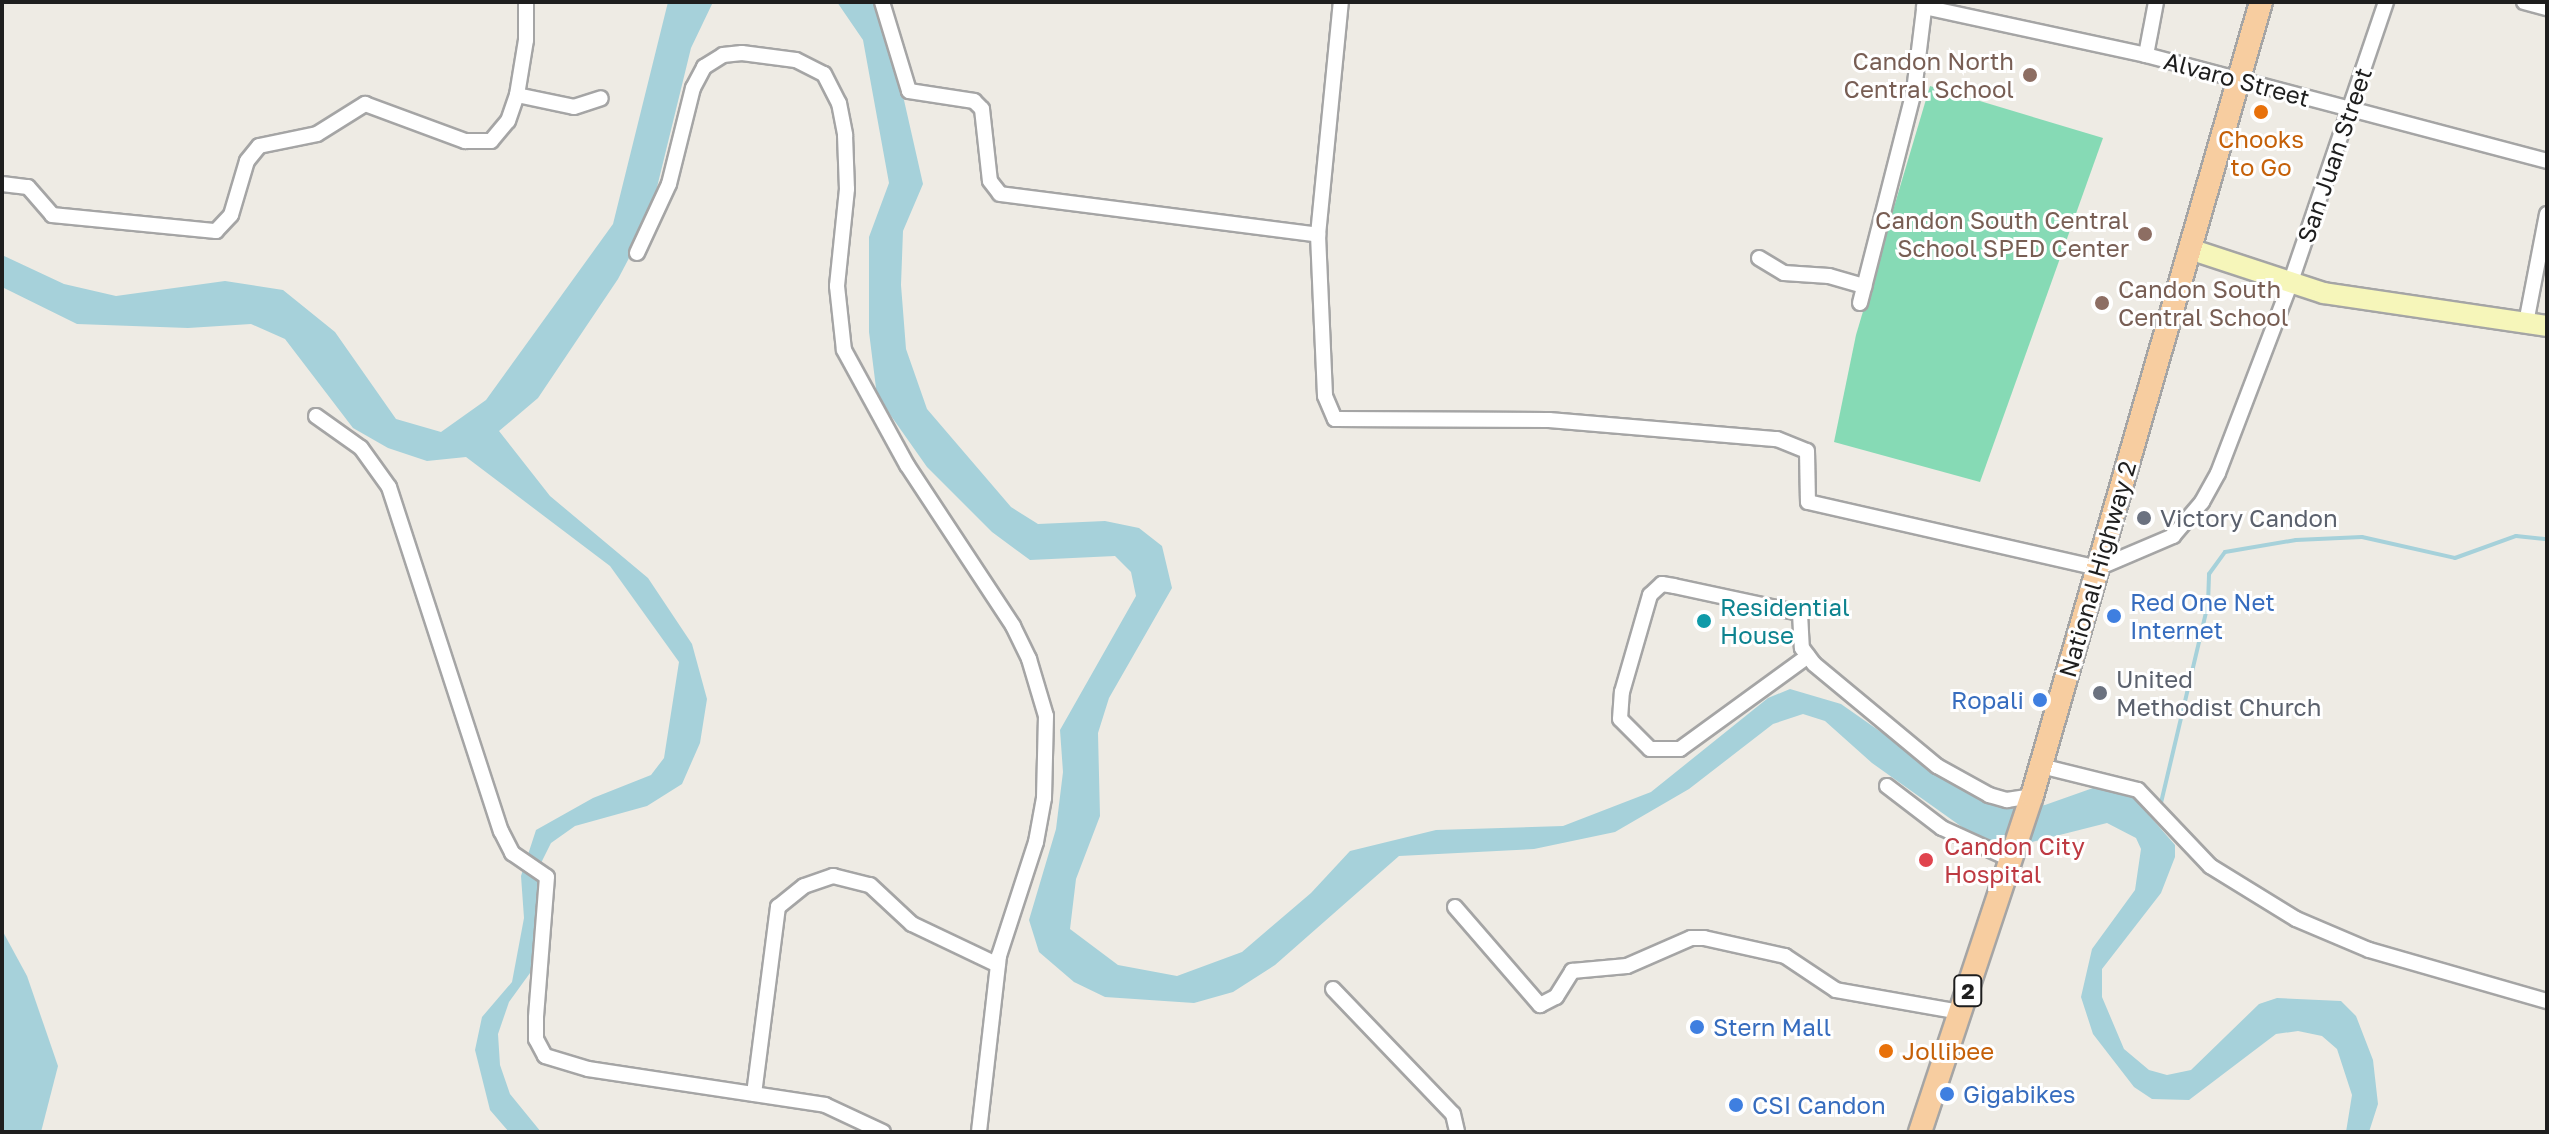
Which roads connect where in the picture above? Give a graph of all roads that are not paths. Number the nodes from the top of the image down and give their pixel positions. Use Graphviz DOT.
graph roads {
  1 [pos="526,2"];
  2 [pos="882,2"];
  3 [pos="1341,2"];
  4 [pos="2156,2"];
  5 [pos="2261,2"];
  6 [pos="2386,2"];
  7 [pos="2524,2"];
  8 [pos="1925,4"];
  9 [pos="2547,8"];
  10 [pos="2146,55"];
  11 [pos="2241,79"];
  12 [pos="517,95"];
  13 [pos="601,98"];
  14 [pos="2350,109"];
  15 [pos="2547,161"];
  16 [pos="2,184"];
  17 [pos="2547,214"];
  18 [pos="1318,235"];
  19 [pos="2190,249"];
  20 [pos="637,253"];
  21 [pos="1759,258"];
  22 [pos="2290,284"];
  23 [pos="1865,286"];
  24 [pos="1860,303"];
  25 [pos="2526,323"];
  26 [pos="2547,326"];
  27 [pos="316,416"];
  28 [pos="2098,568"];
  29 [pos="1808,656"];
  30 [pos="2041,766"];
  31 [pos="1887,786"];
  32 [pos="2031,800"];
  33 [pos="2012,855"];
  34 [pos="1455,907"];
  35 [pos="998,965"];
  36 [pos="1333,989"];
  37 [pos="2547,1001"];
  38 [pos="1961,1012"];
  39 [pos="754,1094"];
  40 [pos="883,1132"];
  41 [pos="979,1132"];
  42 [pos="1457,1132"];
  43 [pos="1920,1132"];
  1 -- 12 [label="street"];
  2 -- 18 [label="street"];
  3 -- 18 [label="street"];
  4 -- 10 [label="street"];
  5 -- 11 [label="main road, National Highway 2 / 2"];
  6 -- 14 [label="street, San Juan Street"];
  7 -- 9 [label="street"];
  8 -- 10 [label="street, Alvaro Street"];
  8 -- 23 [label="street"];
  10 -- 11 [label="street, Alvaro Street"];
  11 -- 14 [label="street, Alvaro Street"];
  11 -- 19 [label="main road, National Highway 2 / 2"];
  12 -- 13 [label="street"];
  12 -- 16 [label="street"];
  14 -- 15 [label="street, Alvaro Street"];
  14 -- 22 [label="street, San Juan Street"];
  17 -- 25 [label="street"];
  18 -- 28 [label="street"];
  19 -- 22 [label="main road"];
  19 -- 28 [label="main road, National Highway 2 / 2"];
  20 -- 35 [label="street"];
  21 -- 23 [label="street"];
  22 -- 25 [label="main road"];
  22 -- 28 [label="street, San Juan Street"];
  23 -- 24 [label="street"];
  25 -- 26 [label="main road"];
  27 -- 39 [label="street"];
  28 -- 30 [label="main road, National Highway 2 / 2"];
  29 -- 29 [label="street"];
  29 -- 32 [label="street"];
  30 -- 32 [label="main road, National Highway 2 / 2"];
  30 -- 37 [label="street"];
  31 -- 33 [label="street"];
  32 -- 33 [label="main road, National Highway 2 / 2"];
  33 -- 38 [label="main road, National Highway 2 / 2"];
  34 -- 38 [label="street"];
  35 -- 39 [label="street"];
  35 -- 41 [label="street"];
  36 -- 42 [label="street"];
  38 -- 43 [label="main road, National Highway 2 / 2"];
  39 -- 40 [label="street"];
}
